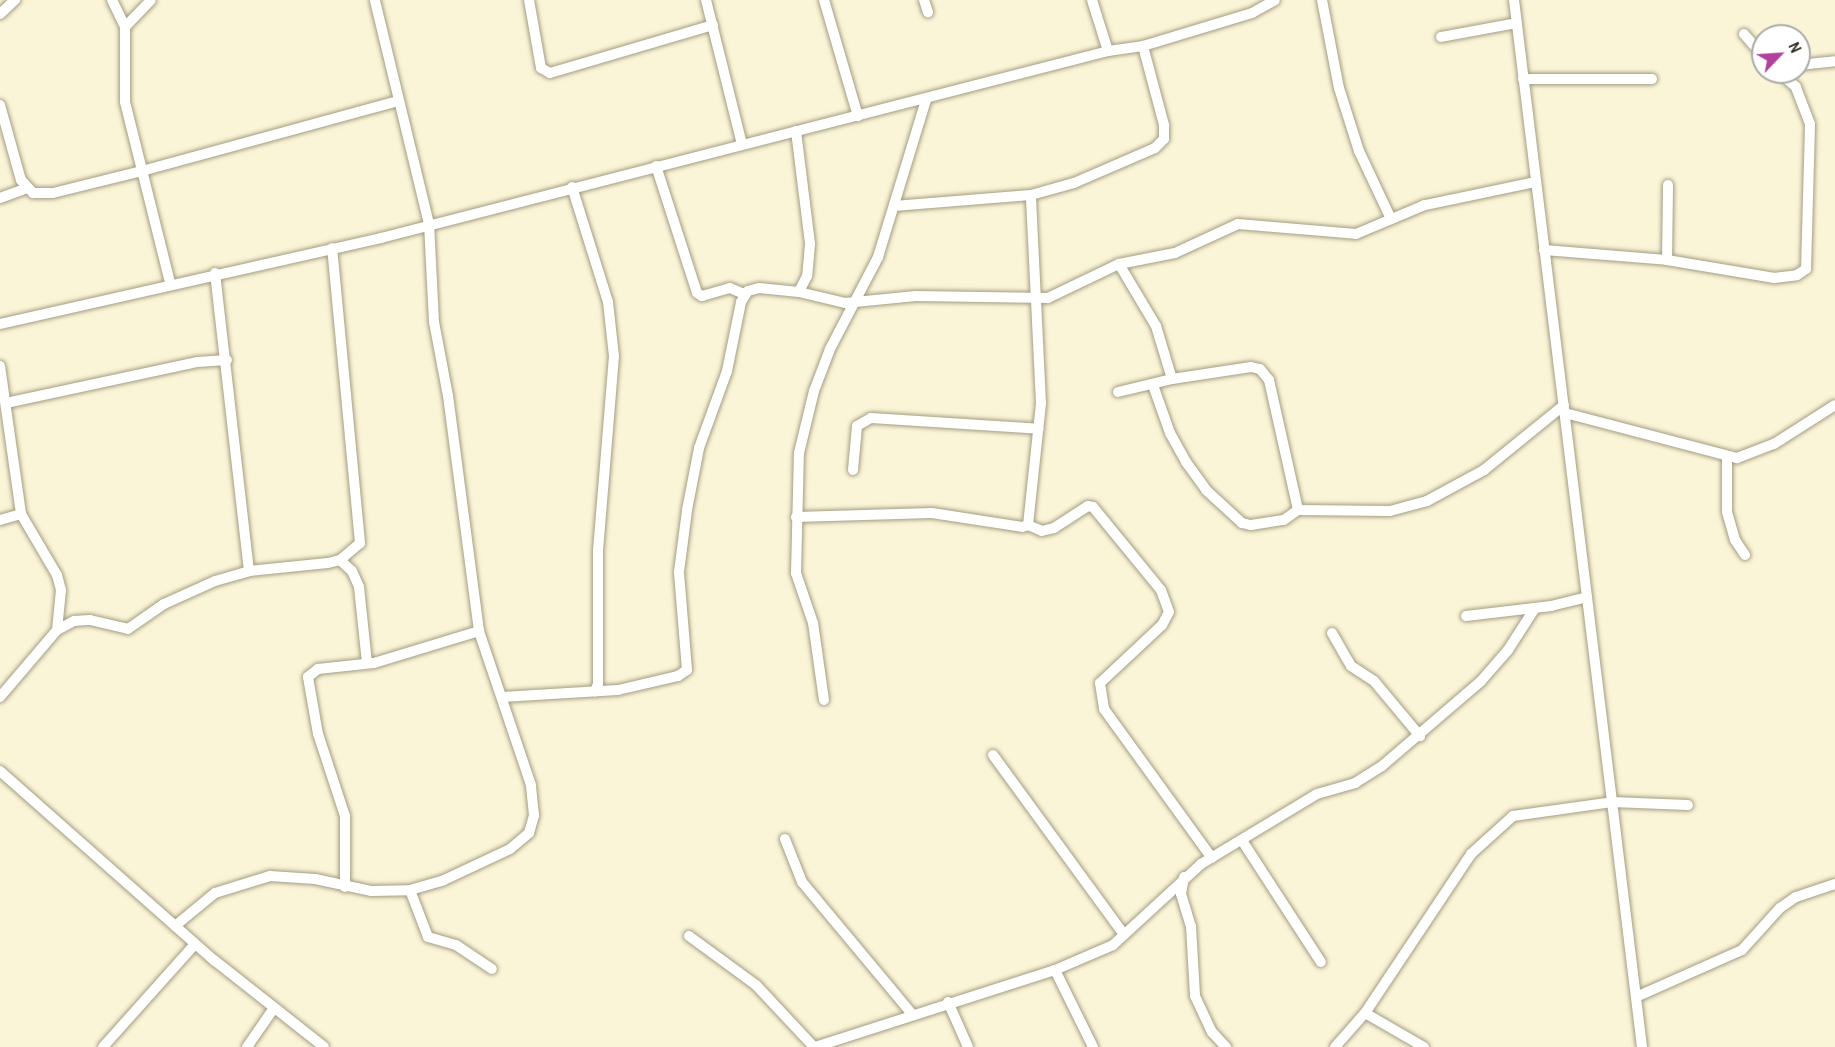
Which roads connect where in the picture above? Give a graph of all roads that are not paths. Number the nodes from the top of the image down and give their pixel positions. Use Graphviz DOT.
graph roads {
  1 [pos="15,0"];
  2 [pos="112,0"];
  3 [pos="151,0"];
  4 [pos="376,0"];
  5 [pos="529,0"];
  6 [pos="706,0"];
  7 [pos="824,0"];
  8 [pos="924,0"];
  9 [pos="1092,0"];
  10 [pos="1275,0"];
  11 [pos="1322,0"];
  12 [pos="1514,0"];
  13 [pos="927,12"];
  14 [pos="0,14"];
  15 [pos="1517,23"];
  16 [pos="712,25"];
  17 [pos="125,27"];
  18 [pos="1744,34"];
  19 [pos="1441,37"];
  20 [pos="1751,42"];
  21 [pos="1143,46"];
  22 [pos="1108,51"];
  23 [pos="1835,61"];
  24 [pos="1811,64"];
  25 [pos="1523,79"];
  26 [pos="1652,79"];
  27 [pos="1794,84"];
  28 [pos="926,100"];
  29 [pos="398,101"];
  30 [pos="0,105"];
  31 [pos="858,116"];
  32 [pos="796,131"];
  33 [pos="742,144"];
  34 [pos="656,166"];
  35 [pos="142,171"];
  36 [pos="1535,182"];
  37 [pos="1668,185"];
  38 [pos="572,188"];
  39 [pos="25,189"];
  40 [pos="1031,195"];
  41 [pos="0,198"];
  42 [pos="894,206"];
  43 [pos="1391,219"];
  44 [pos="429,224"];
  45 [pos="332,248"];
  46 [pos="1544,250"];
  47 [pos="1667,260"];
  48 [pos="1119,264"];
  49 [pos="215,273"];
  50 [pos="170,283"];
  51 [pos="799,292"];
  52 [pos="744,294"];
  53 [pos="1034,300"];
  54 [pos="855,302"];
  55 [pos="0,324"];
  56 [pos="227,360"];
  57 [pos="0,366"];
  58 [pos="1172,379"];
  59 [pos="1153,385"];
  60 [pos="1118,392"];
  61 [pos="6,403"];
  62 [pos="1835,405"];
  63 [pos="1564,409"];
  64 [pos="1039,429"];
  65 [pos="1727,458"];
  66 [pos="854,470"];
  67 [pos="1298,510"];
  68 [pos="21,514"];
  69 [pos="796,516"];
  70 [pos="0,520"];
  71 [pos="1028,525"];
  72 [pos="1745,555"];
  73 [pos="340,560"];
  74 [pos="249,571"];
  75 [pos="1587,597"];
  76 [pos="60,606"];
  77 [pos="1535,608"];
  78 [pos="1466,616"];
  79 [pos="74,621"];
  80 [pos="57,630"];
  81 [pos="478,631"];
  82 [pos="1332,633"];
  83 [pos="367,663"];
  84 [pos="595,691"];
  85 [pos="0,698"];
  86 [pos="502,698"];
  87 [pos="824,700"];
  88 [pos="1420,736"];
  89 [pos="993,755"];
  90 [pos="0,771"];
  91 [pos="1612,802"];
  92 [pos="1688,805"];
  93 [pos="785,839"];
  94 [pos="1243,842"];
  95 [pos="1212,858"];
  96 [pos="1184,877"];
  97 [pos="1835,884"];
  98 [pos="345,887"];
  99 [pos="410,890"];
  100 [pos="175,926"];
  101 [pos="1123,933"];
  102 [pos="689,936"];
  103 [pos="195,944"];
  104 [pos="1321,962"];
  105 [pos="492,969"];
  106 [pos="1055,970"];
  107 [pos="1636,997"];
  108 [pos="948,1002"];
  109 [pos="274,1008"];
  110 [pos="1365,1013"];
  111 [pos="912,1014"];
  112 [pos="829,1045"];
  113 [pos="103,1047"];
  114 [pos="247,1047"];
  115 [pos="324,1047"];
  116 [pos="815,1047"];
  117 [pos="968,1047"];
  118 [pos="1093,1047"];
  119 [pos="1226,1047"];
  120 [pos="1335,1047"];
  121 [pos="1424,1047"];
  122 [pos="1642,1047"];
  1 -- 14 [label="street"];
  2 -- 17 [label="street"];
  3 -- 17 [label="street"];
  4 -- 29 [label="street"];
  5 -- 16 [label="street"];
  6 -- 16 [label="street"];
  7 -- 31 [label="street"];
  8 -- 13 [label="street"];
  9 -- 22 [label="street"];
  10 -- 21 [label="street"];
  11 -- 43 [label="street"];
  12 -- 15 [label="street"];
  15 -- 19 [label="street"];
  15 -- 25 [label="street"];
  16 -- 33 [label="street"];
  17 -- 35 [label="street"];
  18 -- 20 [label="street"];
  21 -- 22 [label="street"];
  21 -- 40 [label="street"];
  22 -- 28 [label="street"];
  23 -- 24 [label="street"];
  25 -- 26 [label="street"];
  25 -- 36 [label="street"];
  27 -- 47 [label="street"];
  28 -- 31 [label="street"];
  28 -- 42 [label="street"];
  29 -- 35 [label="street"];
  29 -- 44 [label="street"];
  30 -- 39 [label="street"];
  31 -- 32 [label="street"];
  32 -- 33 [label="street"];
  32 -- 51 [label="street"];
  33 -- 34 [label="street"];
  34 -- 38 [label="street"];
  34 -- 52 [label="street"];
  35 -- 39 [label="street"];
  35 -- 50 [label="street"];
  36 -- 43 [label="street"];
  36 -- 46 [label="street"];
  37 -- 47 [label="street"];
  38 -- 44 [label="street"];
  38 -- 84 [label="street"];
  39 -- 41 [label="street"];
  40 -- 42 [label="street"];
  40 -- 53 [label="street"];
  42 -- 54 [label="street"];
  43 -- 48 [label="street"];
  44 -- 45 [label="street"];
  44 -- 81 [label="street"];
  45 -- 49 [label="street"];
  45 -- 73 [label="street"];
  46 -- 47 [label="street"];
  46 -- 63 [label="street"];
  48 -- 53 [label="street"];
  48 -- 58 [label="street"];
  49 -- 50 [label="street"];
  49 -- 56 [label="street"];
  50 -- 55 [label="street"];
  51 -- 52 [label="street"];
  51 -- 54 [label="street"];
  52 -- 84 [label="street"];
  53 -- 54 [label="street"];
  53 -- 64 [label="street"];
  54 -- 69 [label="street"];
  56 -- 61 [label="street"];
  56 -- 74 [label="street"];
  57 -- 61 [label="street"];
  58 -- 59 [label="street"];
  58 -- 67 [label="street"];
  59 -- 60 [label="street"];
  59 -- 67 [label="street"];
  61 -- 68 [label="street"];
  62 -- 65 [label="street"];
  63 -- 65 [label="street"];
  63 -- 67 [label="street"];
  63 -- 75 [label="street"];
  64 -- 66 [label="street"];
  64 -- 71 [label="street"];
  65 -- 72 [label="street"];
  68 -- 70 [label="street"];
  68 -- 76 [label="street"];
  69 -- 71 [label="street"];
  69 -- 87 [label="street"];
  71 -- 95 [label="street"];
  73 -- 74 [label="street"];
  73 -- 83 [label="street"];
  74 -- 79 [label="street"];
  75 -- 77 [label="street"];
  75 -- 91 [label="street"];
  76 -- 79 [label="street"];
  76 -- 80 [label="street"];
  77 -- 78 [label="street"];
  77 -- 88 [label="street"];
  79 -- 80 [label="street"];
  80 -- 85 [label="street"];
  81 -- 83 [label="street"];
  81 -- 86 [label="street"];
  82 -- 88 [label="street"];
  83 -- 98 [label="street"];
  84 -- 86 [label="street"];
  86 -- 99 [label="street"];
  88 -- 94 [label="street"];
  89 -- 101 [label="street"];
  90 -- 100 [label="street"];
  91 -- 92 [label="street"];
  91 -- 107 [label="street"];
  91 -- 110 [label="street"];
  93 -- 111 [label="street"];
  94 -- 95 [label="street"];
  94 -- 104 [label="street"];
  95 -- 96 [label="street"];
  96 -- 101 [label="street"];
  96 -- 119 [label="street"];
  97 -- 107 [label="street"];
  98 -- 99 [label="street"];
  98 -- 100 [label="street"];
  99 -- 105 [label="street"];
  100 -- 103 [label="street"];
  101 -- 106 [label="street"];
  102 -- 116 [label="street"];
  103 -- 109 [label="street"];
  103 -- 113 [label="street"];
  106 -- 108 [label="street"];
  106 -- 118 [label="street"];
  107 -- 122 [label="street"];
  108 -- 111 [label="street"];
  108 -- 117 [label="street"];
  109 -- 114 [label="street"];
  109 -- 115 [label="street"];
  110 -- 120 [label="street"];
  110 -- 121 [label="street"];
  111 -- 112 [label="street"];
  112 -- 116 [label="street"];
}
